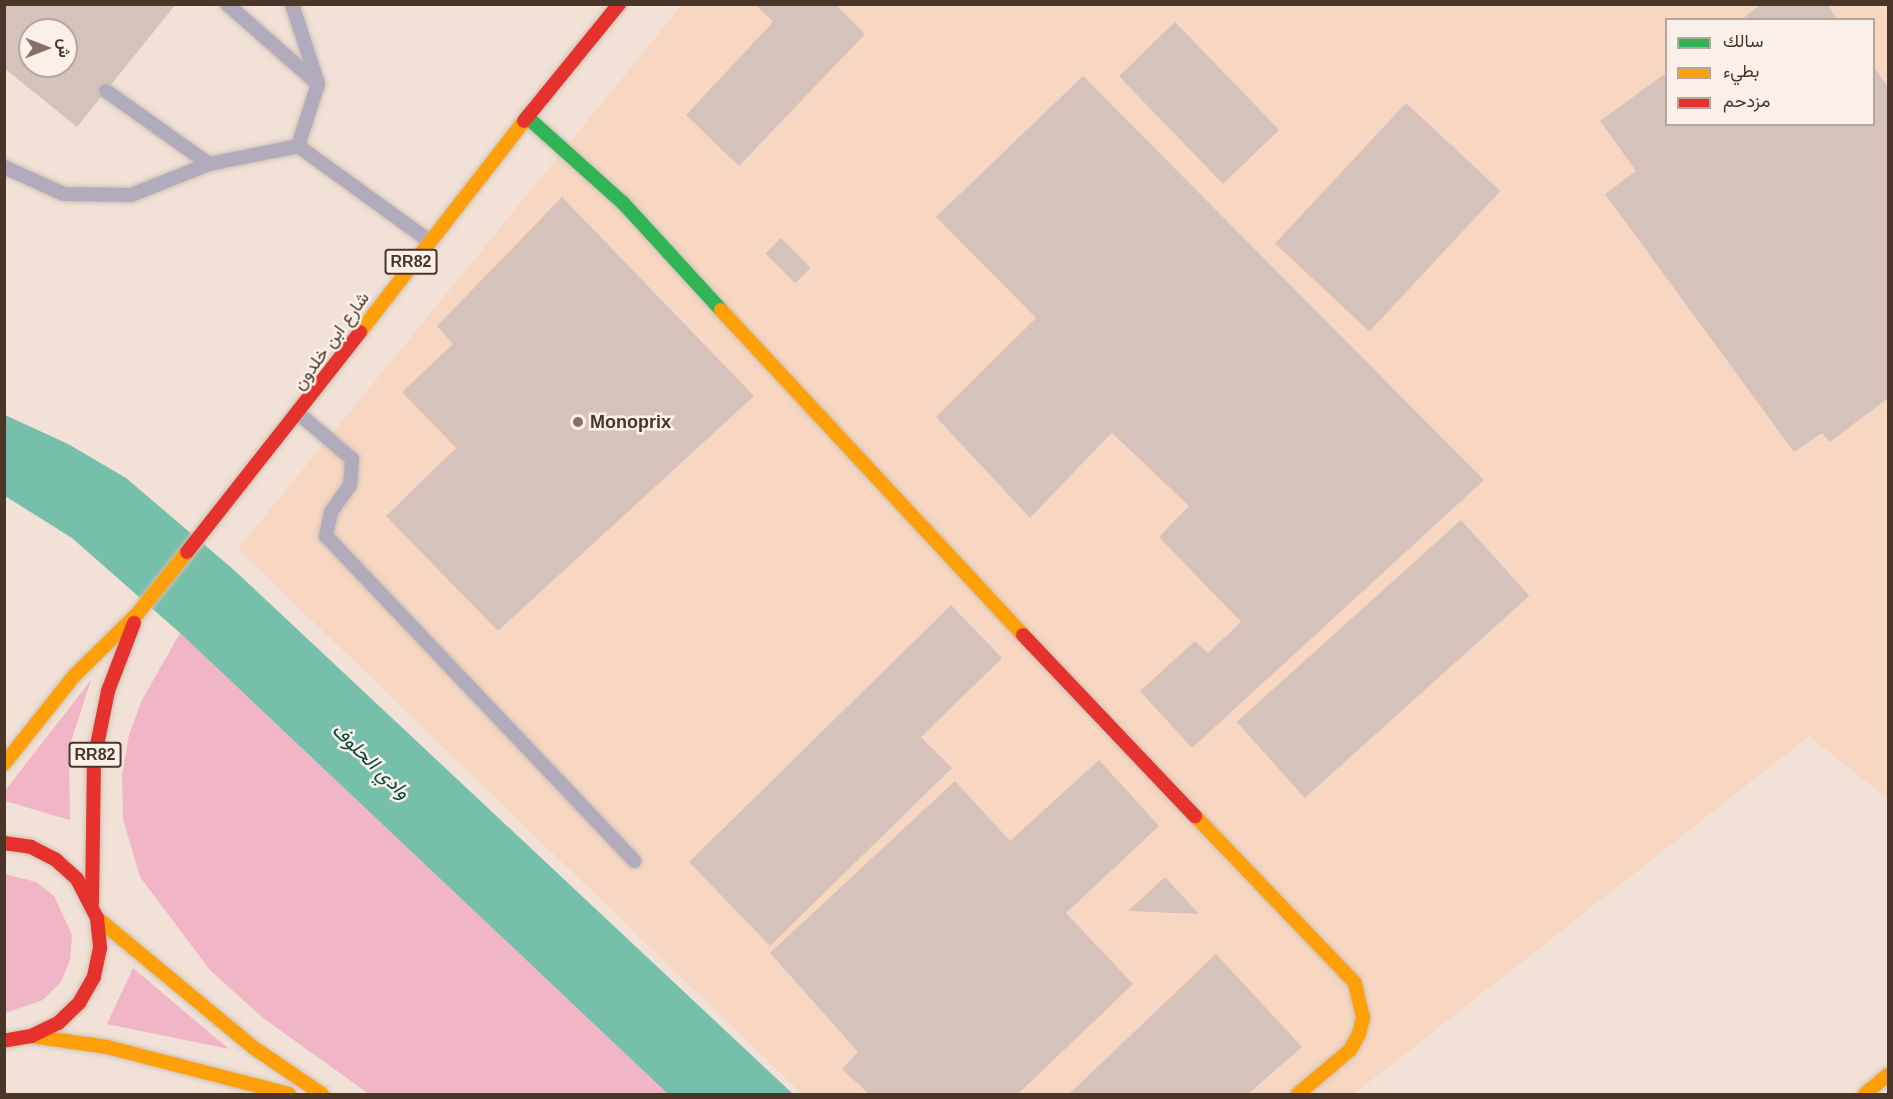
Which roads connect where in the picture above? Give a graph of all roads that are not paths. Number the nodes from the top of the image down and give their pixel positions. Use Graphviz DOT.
graph roads {
  1 [pos="227,4"];
  2 [pos="292,4"];
  3 [pos="619,4"];
  4 [pos="318,84"];
  5 [pos="106,91"];
  6 [pos="527,117"];
  7 [pos="298,146"];
  8 [pos="209,164"];
  9 [pos="4,167"];
  10 [pos="428,240"];
  11 [pos="299,414"];
  12 [pos="138,613"];
  13 [pos="4,764"];
  14 [pos="4,843"];
  15 [pos="634,861"];
  16 [pos="92,903"];
  17 [pos="97,918"];
  18 [pos="31,1036"];
  19 [pos="4,1041"];
  20 [pos="1888,1075"];
  21 [pos="289,1095"];
  22 [pos="322,1095"];
  23 [pos="1298,1095"];
  24 [pos="1865,1095"];
  1 -- 4 [label="lane"];
  2 -- 4 [label="lane"];
  3 -- 6 [label="main road, شارع ابن خلدون / RR82"];
  4 -- 7 [label="lane"];
  5 -- 8 [label="lane"];
  6 -- 10 [label="main road, شارع ابن خلدون / RR82"];
  6 -- 23 [label="main road"];
  7 -- 8 [label="lane"];
  7 -- 10 [label="lane"];
  8 -- 9 [label="lane"];
  10 -- 11 [label="main road, شارع ابن خلدون / RR82"];
  11 -- 12 [label="main road, شارع ابن خلدون / RR82"];
  11 -- 15 [label="lane"];
  12 -- 13 [label="main road, شارع ابن خلدون / RR82"];
  12 -- 16 [label="main road, شارع ابن خلدون / RR82"];
  14 -- 16 [label="main road, RR82"];
  16 -- 17 [label="main road, RR82"];
  17 -- 18 [label="main road, RR82"];
  17 -- 22 [label="main road"];
  18 -- 19 [label="main road, RR82"];
  18 -- 21 [label="main road"];
  20 -- 24 [label="main road"];
}
